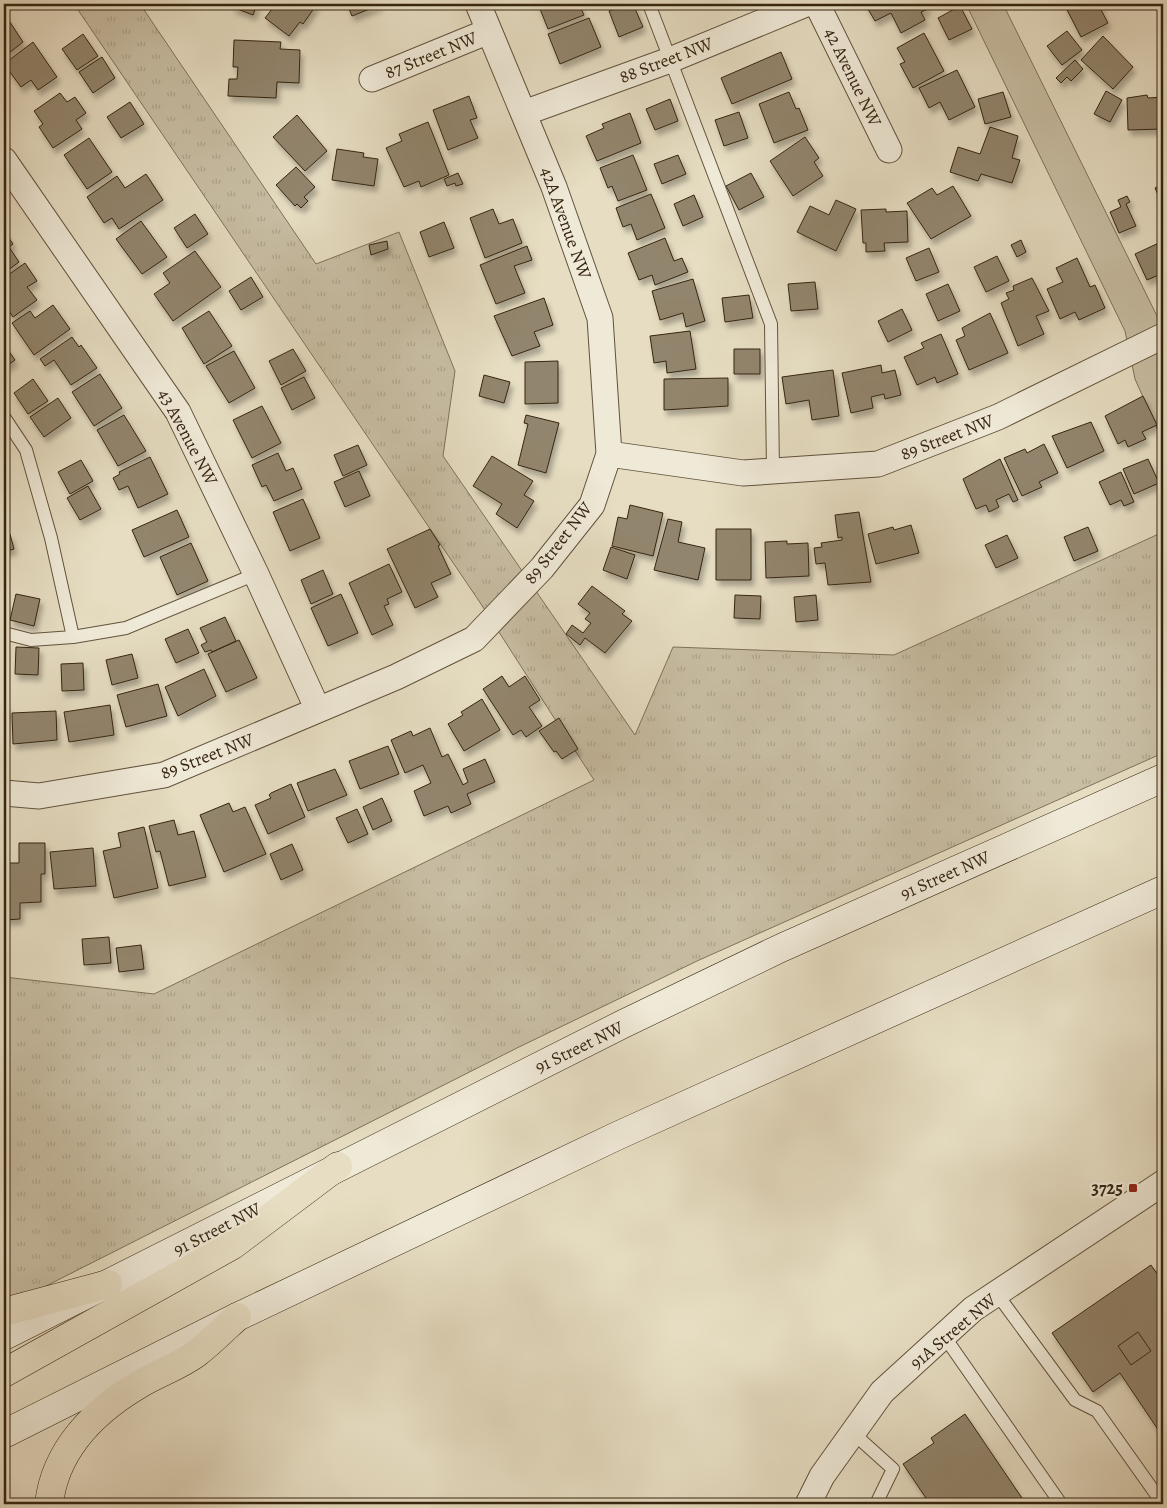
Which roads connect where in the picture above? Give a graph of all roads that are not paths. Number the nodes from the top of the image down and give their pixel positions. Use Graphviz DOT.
graph roads {
  1 [pos="478,4"];
  2 [pos="649,4"];
  3 [pos="806,4"];
  4 [pos="817,4"];
  5 [pos="490,31"];
  6 [pos="670,60"];
  7 [pos="372,80"];
  8 [pos="524,113"];
  9 [pos="889,150"];
  10 [pos="4,160"];
  11 [pos="1163,336"];
  12 [pos="4,417"];
  13 [pos="609,454"];
  14 [pos="773,471"];
  15 [pos="256,574"];
  16 [pos="4,633"];
  17 [pos="73,637"];
  18 [pos="318,710"];
  19 [pos="1163,778"];
  20 [pos="4,793"];
  21 [pos="1163,890"];
  22 [pos="338,1166"];
  23 [pos="1163,1183"];
  24 [pos="108,1284"];
  25 [pos="997,1294"];
  26 [pos="4,1312"];
  27 [pos="237,1317"];
  28 [pos="4,1336"];
  29 [pos="944,1336"];
  30 [pos="4,1373"];
  31 [pos="853,1433"];
  32 [pos="4,1434"];
  33 [pos="49,1504"];
  34 [pos="808,1504"];
  35 [pos="876,1504"];
  36 [pos="1061,1504"];
  37 [pos="1163,1504"];
  1 -- 5 [label="street, 42A Avenue NW"];
  2 -- 6 [label="lane"];
  3 -- 6 [label="street, 88 Street NW"];
  4 -- 9 [label="street, 42 Avenue NW"];
  5 -- 7 [label="street, 87 Street NW"];
  5 -- 8 [label="street, 42A Avenue NW"];
  6 -- 8 [label="street, 88 Street NW"];
  6 -- 14 [label="lane"];
  8 -- 13 [label="street, 42A Avenue NW"];
  10 -- 15 [label="street, 43 Avenue NW"];
  11 -- 14 [label="street, 89 Street NW"];
  12 -- 17 [label="lane"];
  13 -- 14 [label="street, 89 Street NW"];
  13 -- 18 [label="street, 89 Street NW"];
  15 -- 17 [label="lane"];
  15 -- 18 [label="street, 43 Avenue NW"];
  16 -- 17 [label="lane"];
  18 -- 20 [label="street, 89 Street NW"];
  19 -- 22 [label="main road, 91 Street NW"];
  21 -- 27 [label="main road"];
  22 -- 24 [label="main road, 91 Street NW"];
  22 -- 30 [label="highway"];
  23 -- 25 [label="street, 91A Street NW"];
  24 -- 26 [label="highway"];
  24 -- 28 [label="main road, 91 Street NW"];
  25 -- 29 [label="street, 91A Street NW"];
  25 -- 37 [label="lane"];
  27 -- 32 [label="main road"];
  27 -- 33 [label="highway"];
  29 -- 31 [label="street, 91A Street NW"];
  29 -- 36 [label="lane"];
  31 -- 34 [label="street, 91A Street NW"];
  31 -- 35 [label="lane"];
}
